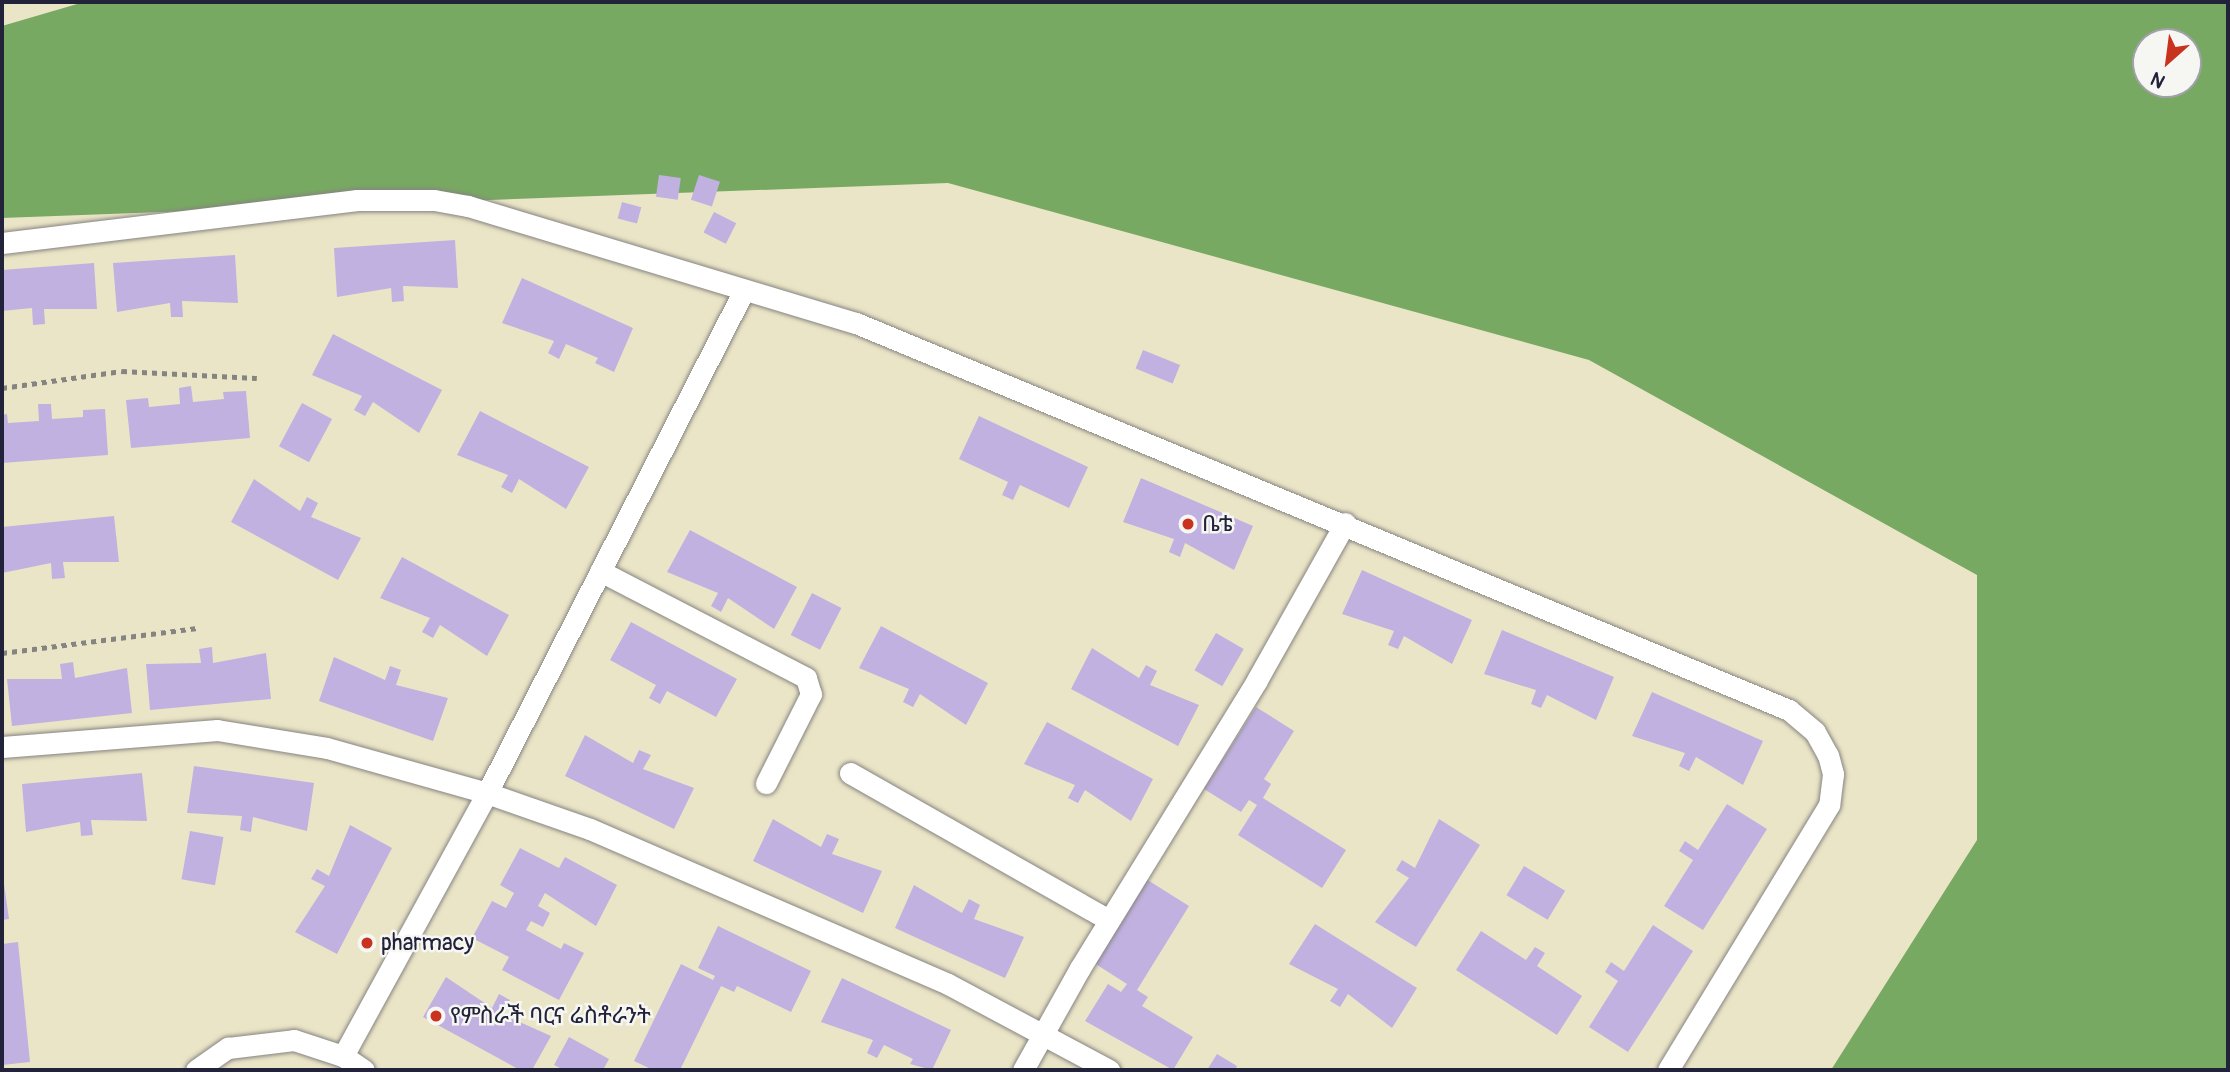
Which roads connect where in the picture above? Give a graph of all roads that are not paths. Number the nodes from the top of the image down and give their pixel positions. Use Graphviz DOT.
graph roads {
  1 [pos="2,243"];
  2 [pos="743,292"];
  3 [pos="1345,523"];
  4 [pos="600,571"];
  5 [pos="2,747"];
  6 [pos="850,773"];
  7 [pos="766,783"];
  8 [pos="487,793"];
  9 [pos="1109,920"];
  10 [pos="1044,1035"];
  11 [pos="343,1056"];
  12 [pos="196,1070"];
  13 [pos="363,1070"];
  14 [pos="1023,1070"];
  15 [pos="1109,1070"];
  16 [pos="1668,1070"];
  1 -- 2 [label="street"];
  2 -- 3 [label="street"];
  2 -- 4 [label="street"];
  3 -- 9 [label="street"];
  3 -- 16 [label="street"];
  4 -- 7 [label="street"];
  4 -- 8 [label="street"];
  5 -- 8 [label="street"];
  6 -- 9 [label="street"];
  8 -- 10 [label="street"];
  8 -- 11 [label="street"];
  9 -- 10 [label="street"];
  10 -- 14 [label="street"];
  10 -- 15 [label="street"];
  11 -- 12 [label="street"];
  11 -- 13 [label="street"];
}
